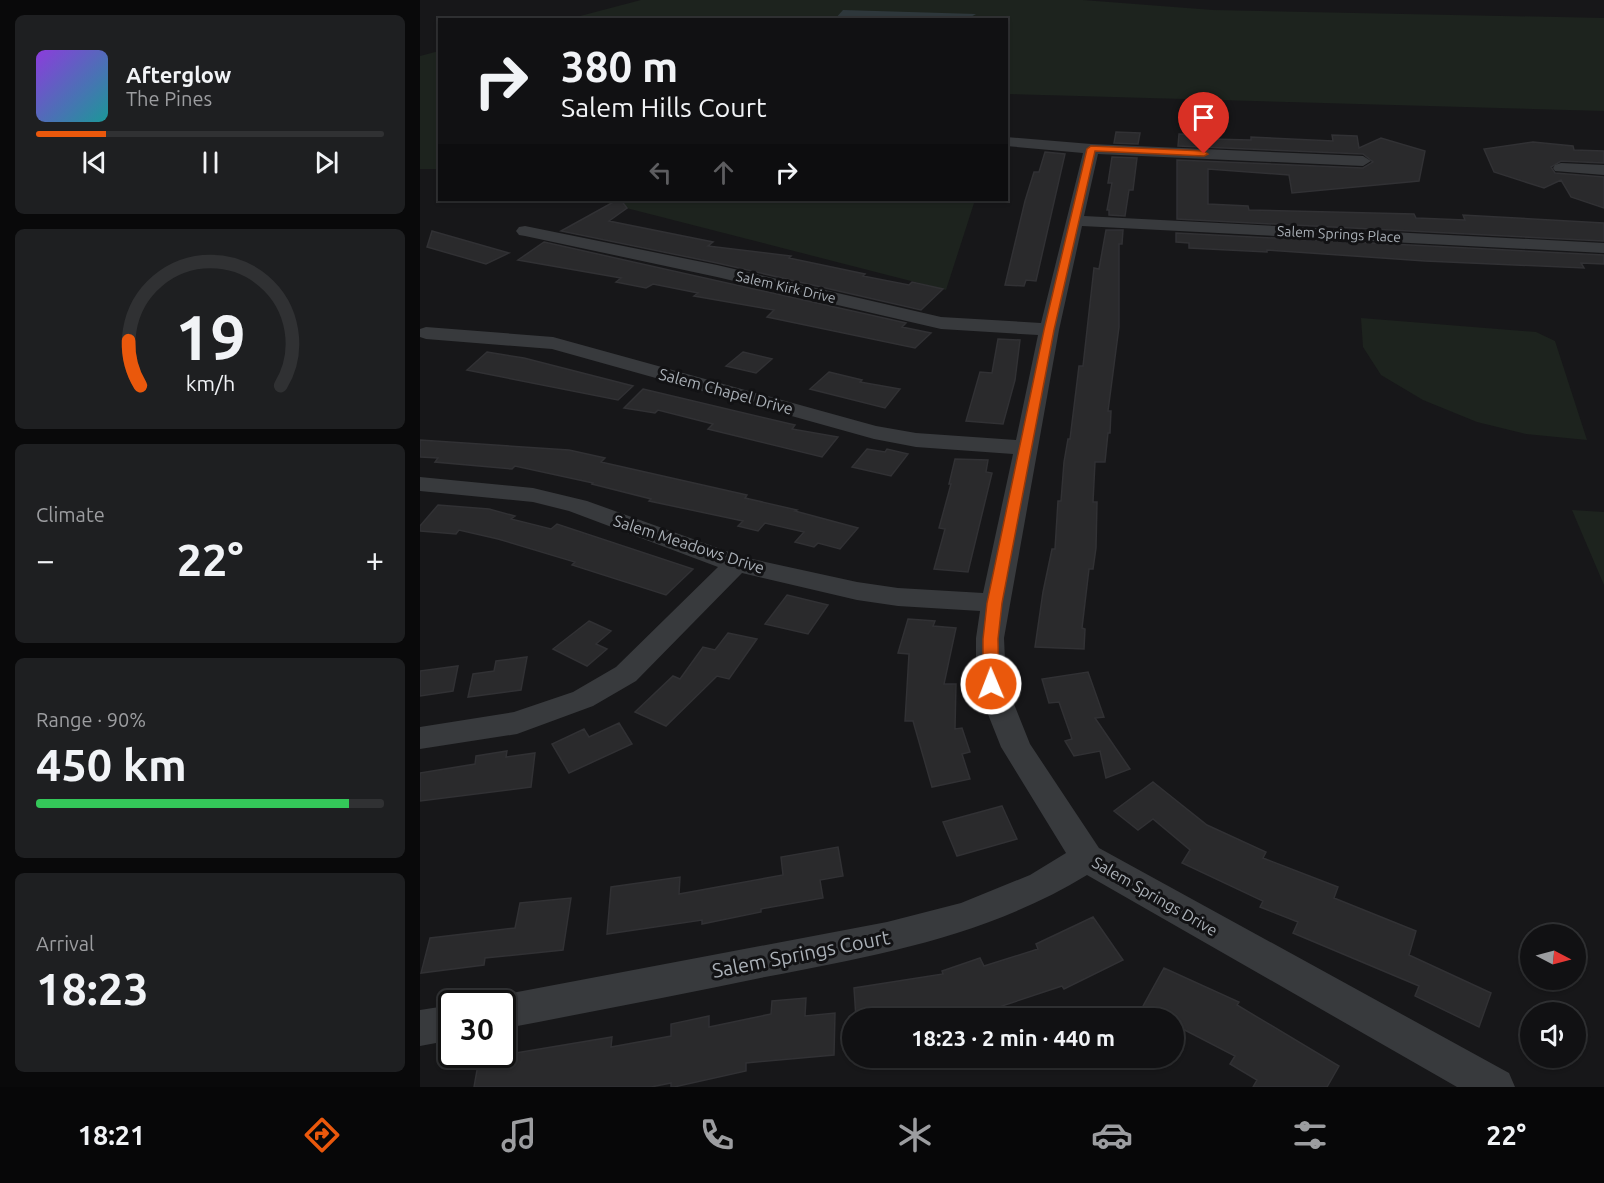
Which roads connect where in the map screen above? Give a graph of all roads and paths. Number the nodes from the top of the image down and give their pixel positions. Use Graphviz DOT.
graph roads {
  1 [pos="1008,141"];
  2 [pos="1091,149"];
  3 [pos="1363,161"];
  4 [pos="1561,168"];
  5 [pos="1604,170"];
  6 [pos="1074,220"];
  7 [pos="525,231"];
  8 [pos="1604,248"];
  9 [pos="1049,330"];
  10 [pos="426,333"];
  11 [pos="1026,448"];
  12 [pos="420,484"];
  13 [pos="736,564"];
  14 [pos="995,603"];
  15 [pos="420,738"];
  16 [pos="1087,858"];
  17 [pos="516,1009"];
  18 [pos="438,1025"];
  19 [pos="420,1028"];
  20 [pos="1495,1087"];
  1 -- 2 [label="street"];
  2 -- 3 [label="street"];
  2 -- 6 [label="street, Salem Springs Drive"];
  4 -- 5 [label="street"];
  6 -- 8 [label="street, Salem Springs Place"];
  6 -- 9 [label="street, Salem Springs Drive"];
  7 -- 9 [label="street, Salem Kirk Drive"];
  9 -- 11 [label="street, Salem Springs Drive"];
  10 -- 11 [label="street, Salem Chapel Drive"];
  11 -- 14 [label="street, Salem Springs Drive"];
  12 -- 13 [label="street, Salem Meadows Drive"];
  13 -- 14 [label="street, Salem Meadows Drive"];
  13 -- 15 [label="street"];
  14 -- 16 [label="street, Salem Springs Drive"];
  16 -- 17 [label="street, Salem Springs Court"];
  16 -- 20 [label="street, Salem Springs Drive"];
  18 -- 19 [label="street"];
}
